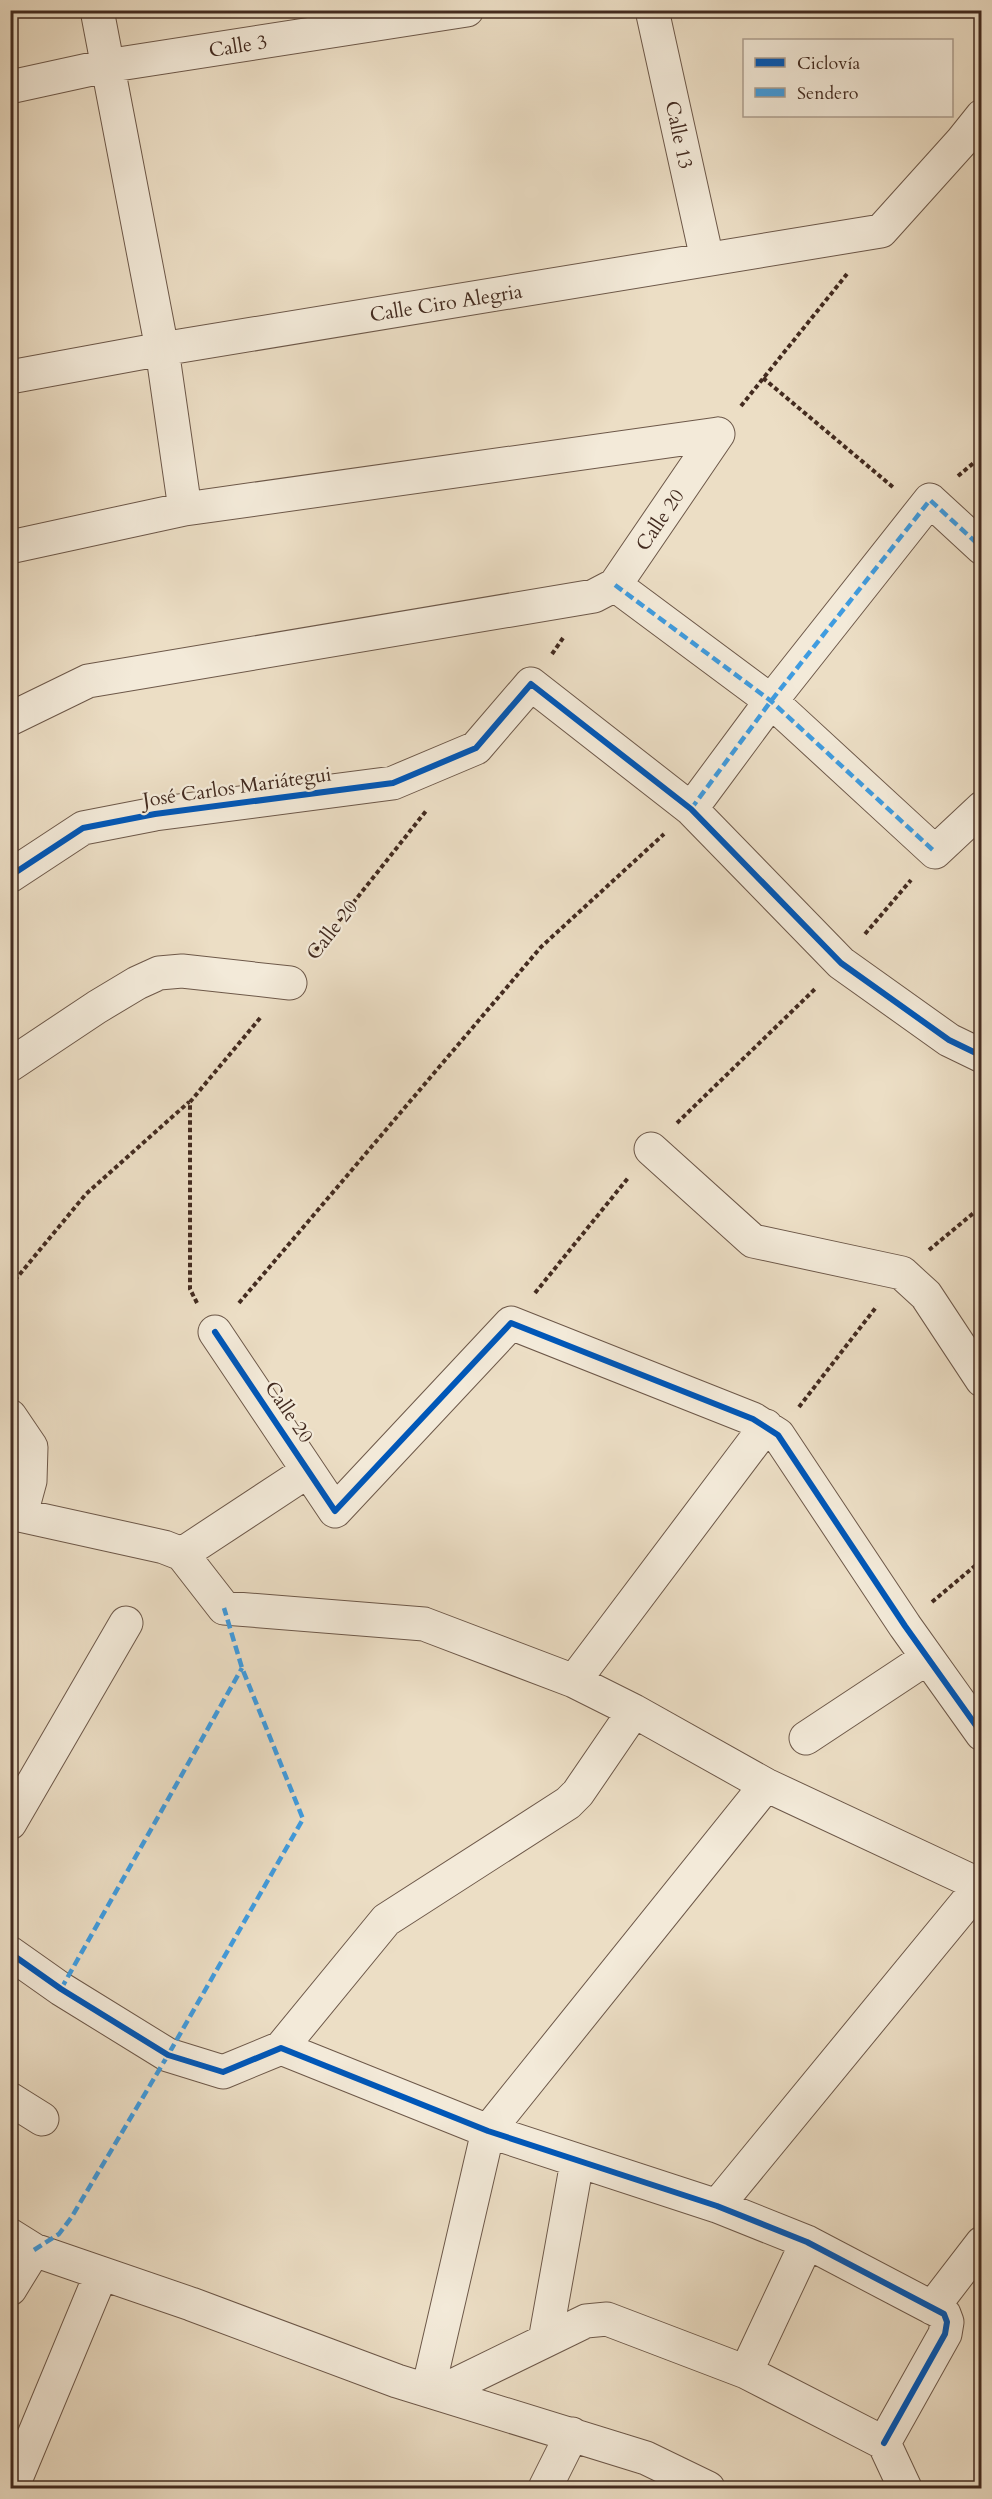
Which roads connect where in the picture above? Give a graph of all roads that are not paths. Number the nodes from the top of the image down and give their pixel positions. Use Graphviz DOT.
graph roads {
  1 [pos="97,10"];
  2 [pos="467,10"];
  3 [pos="652,10"];
  4 [pos="106,66"];
  5 [pos="10,87"];
  6 [pos="975,138"];
  7 [pos="707,259"];
  8 [pos="162,349"];
  9 [pos="10,377"];
  10 [pos="185,509"];
  11 [pos="10,547"];
  12 [pos="981,548"];
  13 [pos="605,590"];
  14 [pos="771,701"];
  15 [pos="10,719"];
  16 [pos="981,808"];
  17 [pos="691,809"];
  18 [pos="10,876"];
  19 [pos="290,983"];
  20 [pos="981,1056"];
  21 [pos="10,1065"];
  22 [pos="651,1149"];
  23 [pos="215,1332"];
  24 [pos="981,1380"];
  25 [pos="10,1416"];
  26 [pos="772,1430"];
  27 [pos="308,1471"];
  28 [pos="16,1513"];
  29 [pos="182,1554"];
  30 [pos="126,1623"];
  31 [pos="927,1658"];
  32 [pos="574,1681"];
  33 [pos="634,1711"];
  34 [pos="981,1734"];
  35 [pos="806,1738"];
  36 [pos="766,1785"];
  37 [pos="10,1823"];
  38 [pos="981,1886"];
  39 [pos="10,1953"];
  40 [pos="281,2048"];
  41 [pos="10,2099"];
  42 [pos="42,2119"];
  43 [pos="488,2131"];
  44 [pos="577,2162"];
  45 [pos="717,2206"];
  46 [pos="22,2242"];
  47 [pos="807,2242"];
  48 [pos="981,2243"];
  49 [pos="101,2274"];
  50 [pos="10,2289"];
  51 [pos="932,2308"];
  52 [pos="545,2341"];
  53 [pos="746,2372"];
  54 [pos="433,2392"];
  55 [pos="572,2434"];
  56 [pos="884,2443"];
  57 [pos="903,2487"];
  58 [pos="12,2488"];
  59 [pos="545,2488"];
  60 [pos="708,2488"];
  1 -- 4 [label="street"];
  2 -- 4 [label="street, Calle 3"];
  3 -- 7 [label="street, Calle 13"];
  4 -- 5 [label="street, Calle 3"];
  4 -- 8 [label="street"];
  6 -- 7 [label="street, Calle Ciro Alegria"];
  7 -- 8 [label="street, Calle Ciro Alegria"];
  8 -- 9 [label="street, Calle Ciro Alegria"];
  8 -- 10 [label="street"];
  10 -- 11 [label="street"];
  10 -- 13 [label="street, Calle 20"];
  12 -- 14 [label="street"];
  13 -- 14 [label="street"];
  13 -- 15 [label="street"];
  14 -- 16 [label="street"];
  14 -- 17 [label="street"];
  17 -- 18 [label="street, José Carlos Mariátegui"];
  17 -- 20 [label="street"];
  19 -- 21 [label="street"];
  22 -- 24 [label="street"];
  23 -- 27 [label="street, Calle 20"];
  25 -- 28 [label="street"];
  26 -- 27 [label="street, Calle 20"];
  26 -- 31 [label="street"];
  26 -- 32 [label="street"];
  27 -- 29 [label="street"];
  28 -- 29 [label="street"];
  29 -- 32 [label="street"];
  30 -- 37 [label="street"];
  31 -- 34 [label="street"];
  31 -- 35 [label="street"];
  32 -- 33 [label="street"];
  33 -- 36 [label="street"];
  33 -- 40 [label="street"];
  36 -- 38 [label="street"];
  36 -- 43 [label="street"];
  38 -- 45 [label="street"];
  39 -- 40 [label="street"];
  40 -- 43 [label="street"];
  41 -- 42 [label="street"];
  43 -- 44 [label="street"];
  43 -- 54 [label="street"];
  44 -- 45 [label="street"];
  44 -- 52 [label="street"];
  45 -- 47 [label="street"];
  46 -- 49 [label="street"];
  46 -- 50 [label="street"];
  47 -- 51 [label="street"];
  47 -- 53 [label="street"];
  48 -- 51 [label="street"];
  49 -- 54 [label="street"];
  49 -- 58 [label="street"];
  51 -- 56 [label="street"];
  52 -- 53 [label="street"];
  52 -- 54 [label="street"];
  53 -- 56 [label="street"];
  54 -- 55 [label="street"];
  55 -- 59 [label="street"];
  55 -- 60 [label="street"];
  56 -- 57 [label="street"];
}
